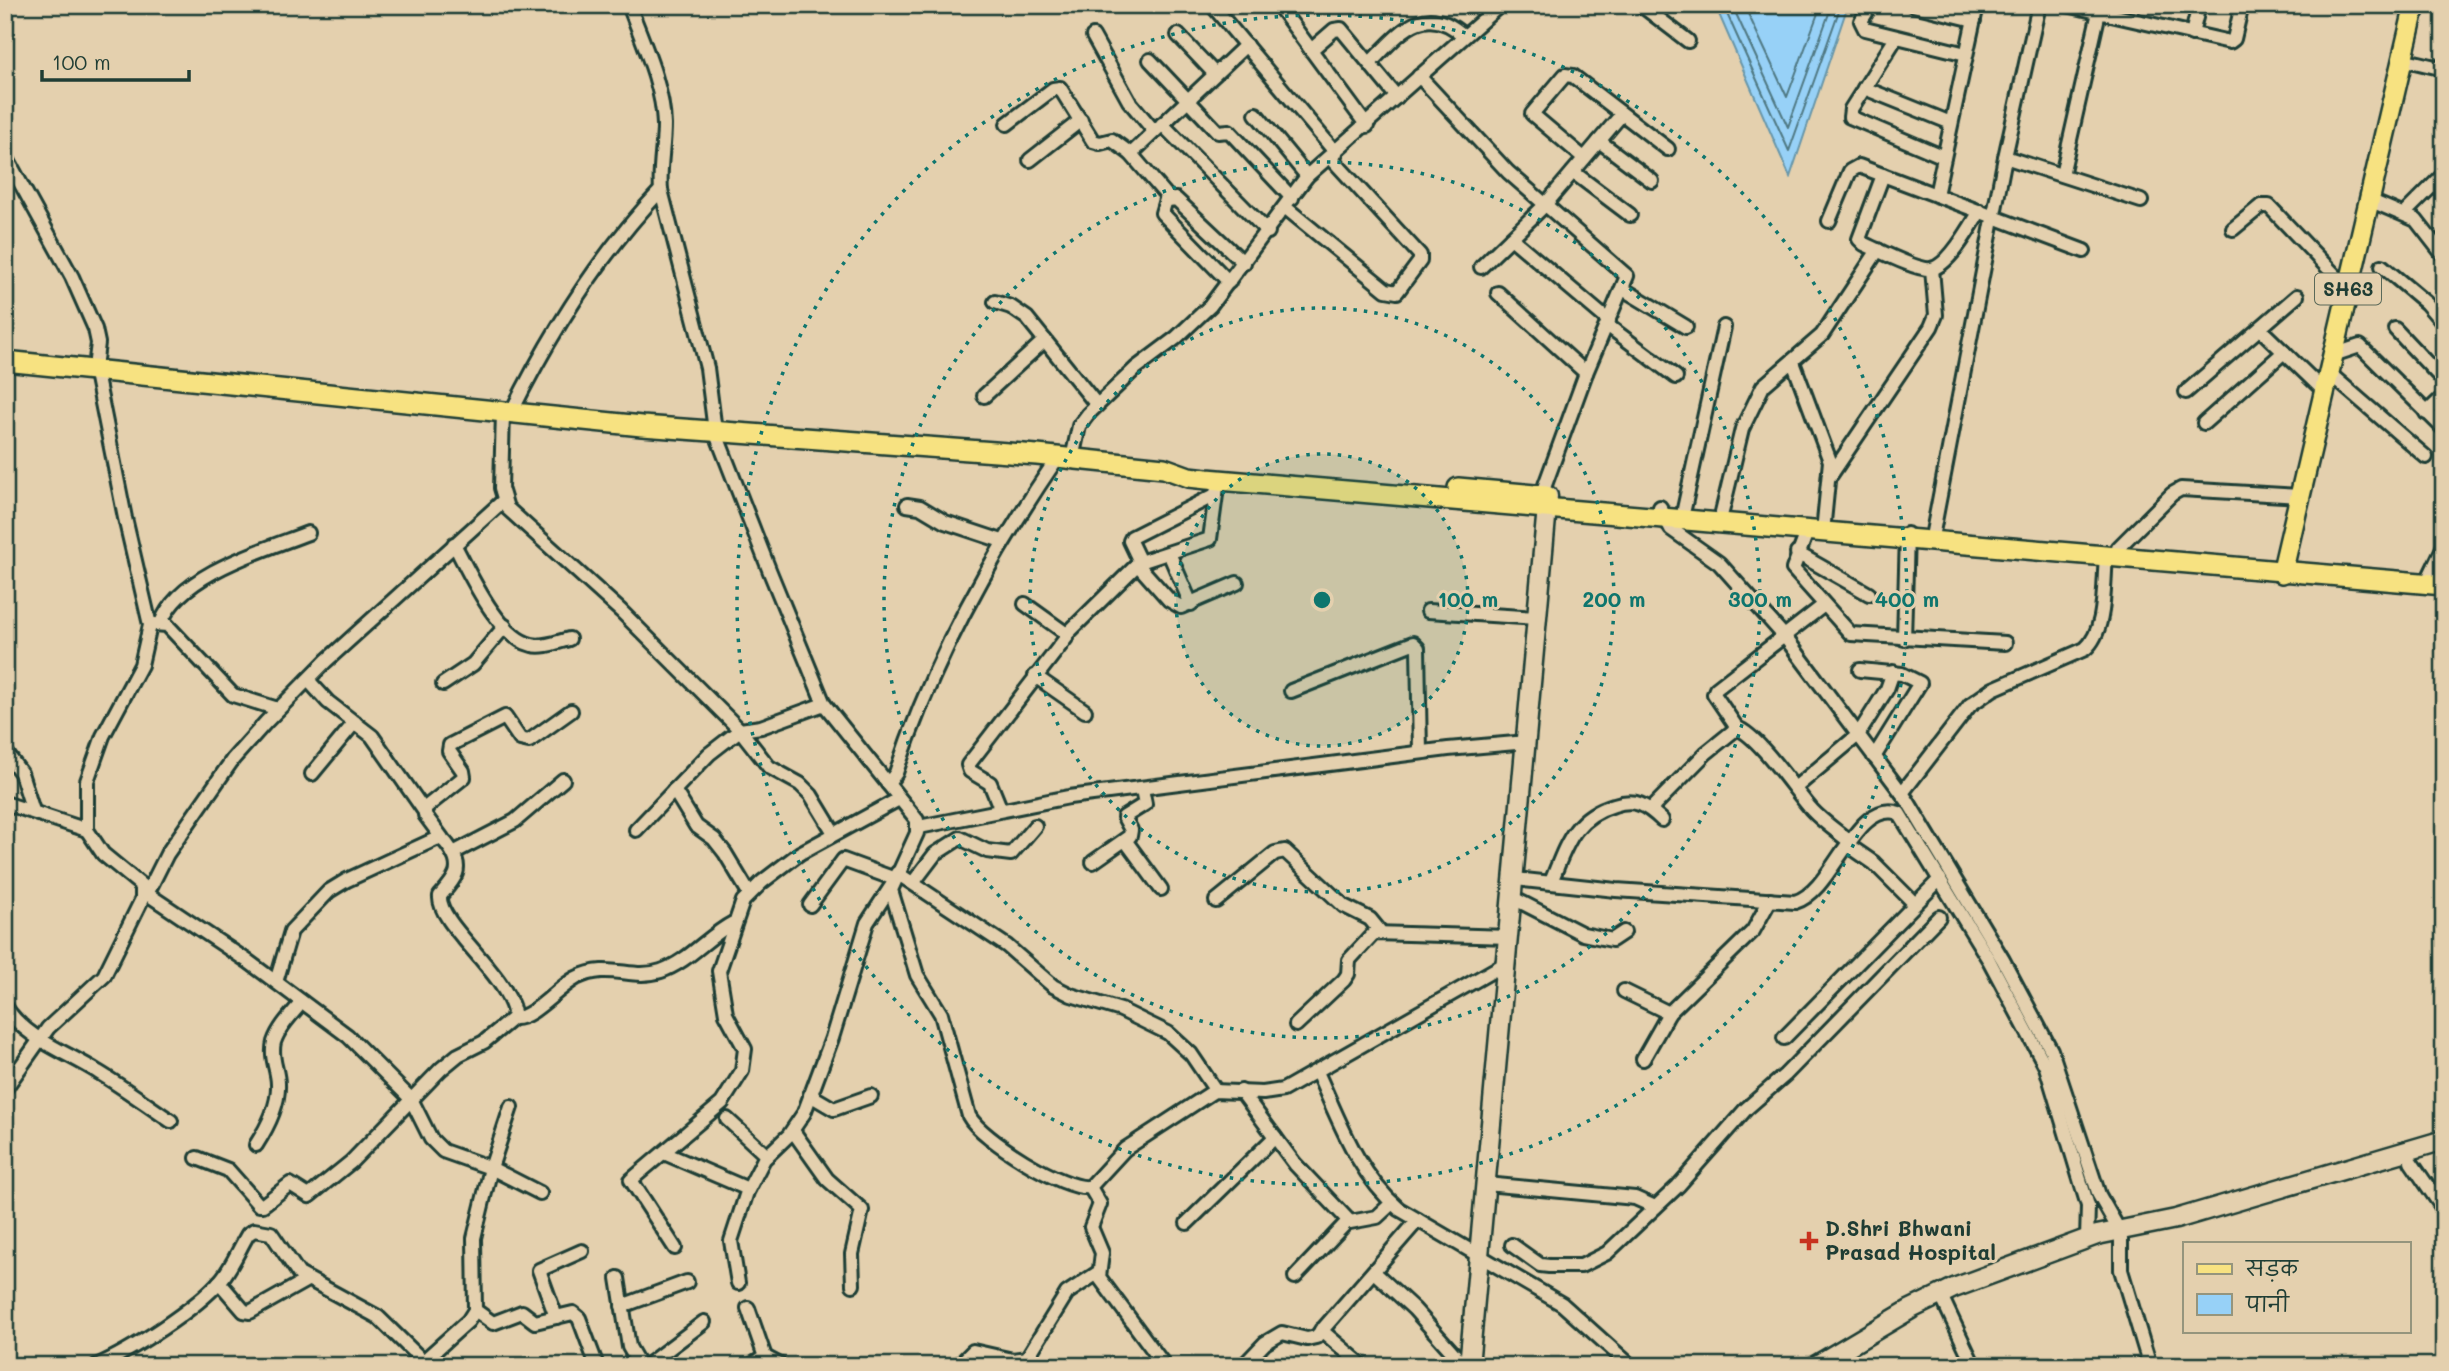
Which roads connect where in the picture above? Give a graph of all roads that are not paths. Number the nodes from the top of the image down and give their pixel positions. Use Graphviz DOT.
graph roads {
  1 [pos="629,5"];
  2 [pos="1212,5"];
  3 [pos="1295,5"];
  4 [pos="1500,5"];
  5 [pos="1641,5"];
  6 [pos="1871,5"];
  7 [pos="1913,5"];
  8 [pos="1977,5"];
  9 [pos="2039,5"];
  10 [pos="2067,5"];
  11 [pos="2199,5"];
  12 [pos="2242,5"];
  13 [pos="2415,5"];
  14 [pos="1281,10"];
  15 [pos="2104,10"];
  16 [pos="1974,20"];
  17 [pos="2192,34"];
  18 [pos="1178,35"];
  19 [pos="1465,36"];
  20 [pos="1093,37"];
  21 [pos="1896,38"];
  22 [pos="1688,41"];
  23 [pos="1246,46"];
  24 [pos="1311,50"];
  25 [pos="1966,54"];
  26 [pos="1150,60"];
  27 [pos="2402,60"];
  28 [pos="1370,63"];
  29 [pos="2444,69"];
  30 [pos="1215,74"];
  31 [pos="1419,76"];
  32 [pos="1864,88"];
  33 [pos="1397,97"];
  34 [pos="1188,99"];
  35 [pos="1256,114"];
  36 [pos="1622,114"];
  37 [pos="1081,120"];
  38 [pos="1951,123"];
  39 [pos="1007,124"];
  40 [pos="1158,128"];
  41 [pos="1362,131"];
  42 [pos="1599,141"];
  43 [pos="1668,149"];
  44 [pos="1131,154"];
  45 [pos="5,155"];
  46 [pos="1334,156"];
  47 [pos="1944,157"];
  48 [pos="2006,157"];
  49 [pos="1584,158"];
  50 [pos="1030,160"];
  51 [pos="1573,172"];
  52 [pos="2444,174"];
  53 [pos="1883,175"];
  54 [pos="2062,175"];
  55 [pos="1307,176"];
  56 [pos="1652,181"];
  57 [pos="661,190"];
  58 [pos="1936,195"];
  59 [pos="1168,200"];
  60 [pos="2369,200"];
  61 [pos="2141,201"];
  62 [pos="1289,203"];
  63 [pos="1544,206"];
  64 [pos="1980,211"];
  65 [pos="2405,213"];
  66 [pos="1630,215"];
  67 [pos="1994,216"];
  68 [pos="1829,221"];
  69 [pos="2233,229"];
  70 [pos="1268,232"];
  71 [pos="1511,238"];
  72 [pos="1878,250"];
  73 [pos="2084,251"];
  74 [pos="2444,256"];
  75 [pos="1244,263"];
  76 [pos="1481,267"];
  77 [pos="2382,267"];
  78 [pos="1931,269"];
  79 [pos="1229,282"];
  80 [pos="1623,289"];
  81 [pos="2348,289"];
  82 [pos="1498,293"];
  83 [pos="2297,296"];
  84 [pos="995,302"];
  85 [pos="1608,323"];
  86 [pos="2444,324"];
  87 [pos="1686,327"];
  88 [pos="1724,327"];
  89 [pos="2260,329"];
  90 [pos="2395,329"];
  91 [pos="1045,340"];
  92 [pos="2284,352"];
  93 [pos="5,361"];
  94 [pos="1793,362"];
  95 [pos="95,368"];
  96 [pos="1586,373"];
  97 [pos="2329,373"];
  98 [pos="1676,377"];
  99 [pos="2444,381"];
  100 [pos="2186,392"];
  101 [pos="984,396"];
  102 [pos="2442,400"];
  103 [pos="1097,405"];
  104 [pos="507,412"];
  105 [pos="2426,413"];
  106 [pos="2204,423"];
  107 [pos="2444,429"];
  108 [pos="715,431"];
  109 [pos="2426,457"];
  110 [pos="1065,458"];
  111 [pos="1164,468"];
  112 [pos="1831,475"];
  113 [pos="1217,488"];
  114 [pos="2300,496"];
  115 [pos="1545,500"];
  116 [pos="503,501"];
  117 [pos="907,505"];
  118 [pos="1684,509"];
  119 [pos="1722,512"];
  120 [pos="1662,513"];
  121 [pos="1824,522"];
  122 [pos="1807,532"];
  123 [pos="1933,532"];
  124 [pos="308,533"];
  125 [pos="1907,535"];
  126 [pos="1002,541"];
  127 [pos="454,544"];
  128 [pos="2444,546"];
  129 [pos="1169,553"];
  130 [pos="1797,553"];
  131 [pos="2112,553"];
  132 [pos="1138,563"];
  133 [pos="2283,568"];
  134 [pos="2439,579"];
  135 [pos="1237,583"];
  136 [pos="1869,594"];
  137 [pos="1025,604"];
  138 [pos="1191,604"];
  139 [pos="1824,605"];
  140 [pos="1428,611"];
  141 [pos="1537,618"];
  142 [pos="156,624"];
  143 [pos="505,626"];
  144 [pos="1066,635"];
  145 [pos="569,639"];
  146 [pos="1782,639"];
  147 [pos="1904,639"];
  148 [pos="2005,643"];
  149 [pos="1860,670"];
  150 [pos="1893,672"];
  151 [pos="1035,676"];
  152 [pos="307,680"];
  153 [pos="443,684"];
  154 [pos="1291,691"];
  155 [pos="824,704"];
  156 [pos="278,709"];
  157 [pos="571,711"];
  158 [pos="1085,711"];
  159 [pos="355,722"];
  160 [pos="1737,729"];
  161 [pos="740,730"];
  162 [pos="1856,737"];
  163 [pos="1527,742"];
  164 [pos="5,751"];
  165 [pos="1420,752"];
  166 [pos="1874,757"];
  167 [pos="312,774"];
  168 [pos="563,780"];
  169 [pos="888,784"];
  170 [pos="1795,788"];
  171 [pos="1142,789"];
  172 [pos="674,790"];
  173 [pos="899,799"];
  174 [pos="1901,802"];
  175 [pos="5,803"];
  176 [pos="1001,810"];
  177 [pos="1651,810"];
  178 [pos="33,811"];
  179 [pos="425,811"];
  180 [pos="1662,820"];
  181 [pos="1035,826"];
  182 [pos="919,827"];
  183 [pos="87,830"];
  184 [pos="636,830"];
  185 [pos="834,833"];
  186 [pos="442,838"];
  187 [pos="1125,841"];
  188 [pos="1849,844"];
  189 [pos="453,853"];
  190 [pos="1093,862"];
  191 [pos="895,879"];
  192 [pos="1515,879"];
  193 [pos="1940,879"];
  194 [pos="1551,882"];
  195 [pos="913,883"];
  196 [pos="1160,889"];
  197 [pos="145,892"];
  198 [pos="748,893"];
  199 [pos="1513,898"];
  200 [pos="1216,901"];
  201 [pos="1770,901"];
  202 [pos="1915,904"];
  203 [pos="810,905"];
  204 [pos="1939,917"];
  205 [pos="733,923"];
  206 [pos="1379,930"];
  207 [pos="1624,932"];
  208 [pos="1510,937"];
  209 [pos="1508,962"];
  210 [pos="276,982"];
  211 [pos="1624,991"];
  212 [pos="302,1002"];
  213 [pos="5,1006"];
  214 [pos="1669,1013"];
  215 [pos="513,1018"];
  216 [pos="1296,1025"];
  217 [pos="1784,1038"];
  218 [pos="40,1039"];
  219 [pos="1643,1059"];
  220 [pos="1317,1072"];
  221 [pos="5,1089"];
  222 [pos="1216,1091"];
  223 [pos="1241,1091"];
  224 [pos="810,1095"];
  225 [pos="871,1097"];
  226 [pos="411,1099"];
  227 [pos="511,1107"];
  228 [pos="727,1119"];
  229 [pos="171,1121"];
  230 [pos="793,1131"];
  231 [pos="1275,1137"];
  232 [pos="2444,1140"];
  233 [pos="256,1145"];
  234 [pos="2444,1152"];
  235 [pos="664,1153"];
  236 [pos="767,1156"];
  237 [pos="197,1158"];
  238 [pos="2411,1161"];
  239 [pos="491,1168"];
  240 [pos="1486,1184"];
  241 [pos="1090,1187"];
  242 [pos="748,1189"];
  243 [pos="540,1193"];
  244 [pos="1392,1203"];
  245 [pos="1655,1208"];
  246 [pos="2444,1210"];
  247 [pos="1418,1220"];
  248 [pos="1348,1221"];
  249 [pos="1187,1223"];
  250 [pos="2106,1237"];
  251 [pos="1512,1245"];
  252 [pos="675,1248"];
  253 [pos="582,1251"];
  254 [pos="1479,1256"];
  255 [pos="1098,1272"];
  256 [pos="1374,1272"];
  257 [pos="1295,1277"];
  258 [pos="618,1278"];
  259 [pos="306,1280"];
  260 [pos="219,1282"];
  261 [pos="687,1282"];
  262 [pos="738,1283"];
  263 [pos="853,1285"];
  264 [pos="1944,1302"];
  265 [pos="622,1306"];
  266 [pos="748,1308"];
  267 [pos="475,1310"];
  268 [pos="556,1317"];
  269 [pos="704,1322"];
  270 [pos="1321,1330"];
  271 [pos="765,1357"];
  272 [pos="1462,1360"];
  273 [pos="105,1364"];
  274 [pos="423,1364"];
  275 [pos="597,1366"];
  276 [pos="640,1366"];
  277 [pos="646,1366"];
  278 [pos="750,1366"];
  279 [pos="782,1366"];
  280 [pos="958,1366"];
  281 [pos="1165,1366"];
  282 [pos="1243,1366"];
  283 [pos="1363,1366"];
  284 [pos="1632,1366"];
  285 [pos="1815,1366"];
  286 [pos="1832,1366"];
  287 [pos="1974,1366"];
  288 [pos="2150,1366"];
  1 -- 57 [label="street"];
  2 -- 23 [label="street"];
  3 -- 14 [label="street"];
  4 -- 19 [label="street"];
  5 -- 22 [label="street"];
  6 -- 21 [label="street"];
  7 -- 16 [label="street"];
  8 -- 16 [label="street"];
  9 -- 48 [label="street"];
  10 -- 15 [label="street"];
  11 -- 17 [label="street"];
  12 -- 17 [label="street"];
  13 -- 27 [label="main road, SH63"];
  14 -- 24 [label="street"];
  15 -- 17 [label="street"];
  15 -- 54 [label="street"];
  16 -- 25 [label="street"];
  18 -- 30 [label="street"];
  19 -- 28 [label="street"];
  19 -- 31 [label="street"];
  20 -- 40 [label="street"];
  21 -- 25 [label="street"];
  21 -- 32 [label="street"];
  23 -- 30 [label="street"];
  23 -- 46 [label="street"];
  24 -- 28 [label="street"];
  24 -- 41 [label="street"];
  25 -- 38 [label="street"];
  26 -- 34 [label="street"];
  27 -- 29 [label="street"];
  27 -- 60 [label="main road, SH63"];
  28 -- 33 [label="street"];
  30 -- 34 [label="street"];
  31 -- 33 [label="street"];
  31 -- 63 [label="street"];
  32 -- 38 [label="street"];
  32 -- 47 [label="street"];
  33 -- 41 [label="street"];
  34 -- 40 [label="street"];
  34 -- 62 [label="street"];
  35 -- 55 [label="street"];
  36 -- 42 [label="street"];
  36 -- 43 [label="street"];
  36 -- 49 [label="street"];
  37 -- 39 [label="street"];
  37 -- 44 [label="street"];
  37 -- 50 [label="street"];
  38 -- 47 [label="street"];
  40 -- 44 [label="street"];
  40 -- 70 [label="street"];
  41 -- 46 [label="street"];
  42 -- 49 [label="street"];
  42 -- 56 [label="street"];
  44 -- 59 [label="street"];
  45 -- 95 [label="street"];
  46 -- 55 [label="street"];
  46 -- 62 [label="street"];
  47 -- 58 [label="street"];
  48 -- 54 [label="street"];
  48 -- 67 [label="street"];
  49 -- 51 [label="street"];
  51 -- 63 [label="street"];
  51 -- 66 [label="street"];
  52 -- 65 [label="street"];
  53 -- 58 [label="street"];
  53 -- 68 [label="street"];
  53 -- 72 [label="street"];
  54 -- 61 [label="street"];
  55 -- 62 [label="street"];
  57 -- 104 [label="street"];
  57 -- 108 [label="street"];
  58 -- 64 [label="street"];
  59 -- 75 [label="street"];
  59 -- 79 [label="street"];
  60 -- 65 [label="street"];
  60 -- 81 [label="main road, SH63"];
  62 -- 70 [label="street"];
  63 -- 71 [label="street"];
  63 -- 80 [label="street"];
  64 -- 67 [label="street"];
  64 -- 78 [label="street"];
  65 -- 74 [label="street"];
  67 -- 73 [label="street"];
  67 -- 123 [label="street"];
  69 -- 81 [label="street"];
  70 -- 75 [label="street"];
  71 -- 76 [label="street"];
  71 -- 85 [label="street"];
  72 -- 78 [label="street"];
  72 -- 94 [label="street"];
  75 -- 79 [label="street"];
  77 -- 86 [label="street"];
  78 -- 112 [label="street"];
  79 -- 103 [label="street"];
  80 -- 85 [label="street"];
  80 -- 87 [label="street"];
  81 -- 97 [label="main road, SH63"];
  82 -- 96 [label="street"];
  83 -- 89 [label="street"];
  84 -- 91 [label="street"];
  85 -- 96 [label="street"];
  85 -- 98 [label="street"];
  88 -- 118 [label="street"];
  89 -- 92 [label="street"];
  89 -- 100 [label="street"];
  90 -- 99 [label="street"];
  91 -- 101 [label="street"];
  91 -- 103 [label="street"];
  92 -- 97 [label="street"];
  92 -- 106 [label="street"];
  93 -- 95 [label="main road"];
  94 -- 112 [label="street"];
  94 -- 119 [label="street"];
  95 -- 104 [label="main road"];
  95 -- 142 [label="street"];
  96 -- 115 [label="street"];
  97 -- 105 [label="street"];
  97 -- 109 [label="street"];
  97 -- 114 [label="main road, SH63"];
  102 -- 105 [label="street"];
  103 -- 110 [label="street"];
  104 -- 108 [label="main road"];
  104 -- 116 [label="street"];
  105 -- 107 [label="street"];
  108 -- 110 [label="main road"];
  108 -- 155 [label="street"];
  110 -- 111 [label="main road"];
  110 -- 126 [label="street"];
  111 -- 113 [label="main road"];
  111 -- 115 [label="main road"];
  112 -- 121 [label="street"];
  113 -- 115 [label="main road"];
  113 -- 129 [label="street"];
  113 -- 132 [label="street"];
  114 -- 131 [label="street"];
  114 -- 133 [label="main road, SH63"];
  115 -- 120 [label="main road"];
  115 -- 141 [label="street"];
  116 -- 127 [label="street"];
  116 -- 161 [label="street"];
  117 -- 126 [label="street"];
  118 -- 119 [label="main road"];
  118 -- 120 [label="main road"];
  119 -- 121 [label="main road"];
  120 -- 122 [label="main road"];
  120 -- 146 [label="street"];
  121 -- 125 [label="main road"];
  122 -- 125 [label="main road"];
  122 -- 130 [label="street"];
  123 -- 125 [label="main road"];
  123 -- 131 [label="main road"];
  124 -- 142 [label="street"];
  125 -- 131 [label="main road"];
  125 -- 147 [label="street"];
  126 -- 169 [label="street"];
  127 -- 143 [label="street"];
  127 -- 152 [label="street"];
  128 -- 134 [label="street"];
  129 -- 132 [label="street"];
  129 -- 138 [label="street"];
  130 -- 136 [label="street"];
  130 -- 139 [label="street"];
  131 -- 133 [label="main road"];
  131 -- 174 [label="street"];
  132 -- 138 [label="street"];
  132 -- 144 [label="street"];
  133 -- 134 [label="main road"];
  135 -- 138 [label="street"];
  137 -- 144 [label="street"];
  139 -- 146 [label="street"];
  139 -- 147 [label="street"];
  140 -- 141 [label="street"];
  141 -- 163 [label="street"];
  142 -- 156 [label="street"];
  142 -- 183 [label="street"];
  143 -- 145 [label="street"];
  143 -- 153 [label="street"];
  144 -- 151 [label="street"];
  146 -- 160 [label="street"];
  146 -- 162 [label="street"];
  147 -- 148 [label="street"];
  149 -- 150 [label="street"];
  150 -- 162 [label="street"];
  150 -- 166 [label="street"];
  151 -- 158 [label="street"];
  151 -- 176 [label="street"];
  152 -- 156 [label="street"];
  152 -- 159 [label="street"];
  154 -- 165 [label="street"];
  155 -- 161 [label="street"];
  155 -- 169 [label="street"];
  156 -- 197 [label="street"];
  157 -- 179 [label="street"];
  159 -- 167 [label="street"];
  159 -- 179 [label="street"];
  160 -- 170 [label="street"];
  160 -- 177 [label="street"];
  161 -- 172 [label="street"];
  161 -- 185 [label="street"];
  162 -- 166 [label="street"];
  162 -- 170 [label="street"];
  163 -- 165 [label="street"];
  163 -- 192 [label="street"];
  164 -- 178 [label="street"];
  165 -- 171 [label="street"];
  166 -- 174 [label="street"];
  168 -- 189 [label="street"];
  169 -- 173 [label="street"];
  170 -- 188 [label="street"];
  171 -- 176 [label="street"];
  171 -- 187 [label="street"];
  172 -- 184 [label="street"];
  172 -- 198 [label="street"];
  173 -- 182 [label="street"];
  173 -- 185 [label="street"];
  174 -- 188 [label="street"];
  174 -- 193 [label="street"];
  174 -- 250 [label="street"];
  175 -- 178 [label="street"];
  176 -- 182 [label="street"];
  177 -- 180 [label="street"];
  177 -- 194 [label="street"];
  178 -- 183 [label="street"];
  179 -- 186 [label="street"];
  181 -- 195 [label="street"];
  182 -- 191 [label="street"];
  183 -- 197 [label="street"];
  185 -- 198 [label="street"];
  186 -- 189 [label="street"];
  186 -- 210 [label="street"];
  187 -- 190 [label="street"];
  187 -- 196 [label="street"];
  188 -- 201 [label="street"];
  188 -- 202 [label="street"];
  189 -- 215 [label="street"];
  191 -- 195 [label="street"];
  191 -- 203 [label="street"];
  191 -- 224 [label="street"];
  191 -- 241 [label="street"];
  192 -- 194 [label="street"];
  192 -- 199 [label="street"];
  193 -- 202 [label="street"];
  193 -- 250 [label="street"];
  194 -- 201 [label="street"];
  195 -- 222 [label="street"];
  197 -- 210 [label="street"];
  197 -- 218 [label="street"];
  198 -- 205 [label="street"];
  199 -- 207 [label="street"];
  199 -- 208 [label="street"];
  200 -- 206 [label="street"];
  201 -- 214 [label="street"];
  202 -- 217 [label="street"];
  204 -- 245 [label="street"];
  205 -- 215 [label="street"];
  205 -- 235 [label="street"];
  206 -- 208 [label="street"];
  206 -- 216 [label="street"];
  208 -- 209 [label="street"];
  209 -- 220 [label="street"];
  209 -- 240 [label="street"];
  210 -- 212 [label="street"];
  211 -- 214 [label="street"];
  212 -- 226 [label="street"];
  212 -- 233 [label="street"];
  213 -- 218 [label="street"];
  214 -- 219 [label="street"];
  215 -- 226 [label="street"];
  218 -- 221 [label="street"];
  218 -- 229 [label="street"];
  220 -- 223 [label="street"];
  220 -- 244 [label="street"];
  222 -- 223 [label="street"];
  222 -- 241 [label="street"];
  223 -- 231 [label="street"];
  224 -- 225 [label="street"];
  224 -- 230 [label="street"];
  226 -- 237 [label="street"];
  226 -- 239 [label="street"];
  227 -- 239 [label="street"];
  228 -- 236 [label="street"];
  230 -- 236 [label="street"];
  230 -- 263 [label="street"];
  231 -- 248 [label="street"];
  231 -- 249 [label="street"];
  232 -- 250 [label="street"];
  234 -- 238 [label="street"];
  235 -- 242 [label="street"];
  235 -- 252 [label="street"];
  236 -- 242 [label="street"];
  238 -- 246 [label="street"];
  238 -- 250 [label="street"];
  239 -- 243 [label="street"];
  239 -- 267 [label="street"];
  240 -- 245 [label="street"];
  240 -- 254 [label="street"];
  241 -- 255 [label="street"];
  242 -- 262 [label="street"];
  244 -- 247 [label="street"];
  244 -- 248 [label="street"];
  245 -- 251 [label="street"];
  247 -- 254 [label="street"];
  247 -- 256 [label="street"];
  248 -- 257 [label="street"];
  250 -- 264 [label="street"];
  250 -- 285 [label="street"];
  250 -- 288 [label="street"];
  253 -- 268 [label="street"];
  254 -- 272 [label="street"];
  254 -- 284 [label="street"];
  255 -- 280 [label="street"];
  255 -- 281 [label="street"];
  256 -- 270 [label="street"];
  256 -- 272 [label="street"];
  258 -- 265 [label="street"];
  259 -- 260 [label="street"];
  259 -- 260 [label="street"];
  259 -- 274 [label="street"];
  260 -- 273 [label="street"];
  261 -- 265 [label="street"];
  264 -- 286 [label="street"];
  264 -- 287 [label="street"];
  265 -- 276 [label="street"];
  266 -- 271 [label="street"];
  267 -- 268 [label="street"];
  267 -- 274 [label="street"];
  268 -- 275 [label="street"];
  269 -- 277 [label="street"];
  270 -- 282 [label="street"];
  270 -- 283 [label="street"];
  271 -- 278 [label="street"];
  271 -- 279 [label="street"];
}
